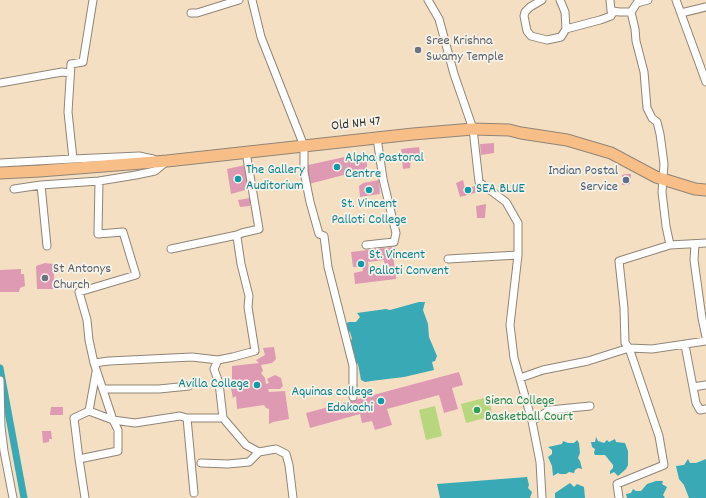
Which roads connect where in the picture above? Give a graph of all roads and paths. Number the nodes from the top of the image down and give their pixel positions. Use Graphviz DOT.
graph roads {
  1 [pos="93,0"];
  2 [pos="239,0"];
  3 [pos="252,0"];
  4 [pos="428,0"];
  5 [pos="542,0"];
  6 [pos="560,0"];
  7 [pos="610,0"];
  8 [pos="648,0"];
  9 [pos="676,0"];
  10 [pos="706,6"];
  11 [pos="614,11"];
  12 [pos="631,12"];
  13 [pos="191,13"];
  14 [pos="681,13"];
  15 [pos="566,29"];
  16 [pos="70,73"];
  17 [pos="706,82"];
  18 [pos="0,83"];
  19 [pos="473,129"];
  20 [pos="377,138"];
  21 [pos="304,146"];
  22 [pos="246,152"];
  23 [pos="73,159"];
  24 [pos="167,161"];
  25 [pos="0,163"];
  26 [pos="0,172"];
  27 [pos="663,179"];
  28 [pos="99,181"];
  29 [pos="41,185"];
  30 [pos="14,189"];
  31 [pos="706,190"];
  32 [pos="237,235"];
  33 [pos="706,243"];
  34 [pos="695,244"];
  35 [pos="366,245"];
  36 [pos="670,245"];
  37 [pos="47,246"];
  38 [pos="171,249"];
  39 [pos="518,255"];
  40 [pos="448,259"];
  41 [pos="706,337"];
  42 [pos="706,341"];
  43 [pos="685,344"];
  44 [pos="629,348"];
  45 [pos="218,360"];
  46 [pos="95,367"];
  47 [pos="520,378"];
  48 [pos="0,380"];
  49 [pos="706,385"];
  50 [pos="189,386"];
  51 [pos="693,387"];
  52 [pos="103,389"];
  53 [pos="353,397"];
  54 [pos="0,400"];
  55 [pos="590,406"];
  56 [pos="706,409"];
  57 [pos="89,411"];
  58 [pos="187,418"];
  59 [pos="223,418"];
  60 [pos="113,420"];
  61 [pos="532,421"];
  62 [pos="259,452"];
  63 [pos="79,459"];
  64 [pos="201,463"];
  65 [pos="194,493"];
  66 [pos="14,498"];
  67 [pos="85,498"];
  68 [pos="293,498"];
  69 [pos="542,498"];
  70 [pos="619,498"];
  1 -- 16 [label="street"];
  2 -- 13 [label="street"];
  3 -- 21 [label="street"];
  4 -- 19 [label="street"];
  5 -- 15 [label="street"];
  6 -- 15 [label="street"];
  7 -- 11 [label="street"];
  8 -- 12 [label="street"];
  9 -- 14 [label="street"];
  10 -- 14 [label="street"];
  11 -- 12 [label="street"];
  11 -- 15 [label="street"];
  12 -- 27 [label="street"];
  14 -- 17 [label="street"];
  16 -- 18 [label="street"];
  16 -- 23 [label="street"];
  19 -- 20 [label="main road, Old NH 47"];
  19 -- 27 [label="main road, Old NH 47"];
  19 -- 39 [label="street"];
  20 -- 21 [label="main road, Old NH 47"];
  20 -- 35 [label="street"];
  21 -- 22 [label="main road, Old NH 47"];
  21 -- 53 [label="street"];
  22 -- 24 [label="main road, Old NH 47"];
  22 -- 32 [label="street"];
  23 -- 24 [label="street"];
  23 -- 25 [label="street"];
  24 -- 26 [label="main road, Old NH 47"];
  24 -- 28 [label="street"];
  27 -- 31 [label="main road, Old NH 47"];
  27 -- 36 [label="street"];
  28 -- 29 [label="street"];
  28 -- 46 [label="street"];
  29 -- 30 [label="street"];
  29 -- 37 [label="street"];
  32 -- 38 [label="street"];
  32 -- 45 [label="street"];
  33 -- 34 [label="street"];
  34 -- 36 [label="street"];
  34 -- 41 [label="street"];
  36 -- 44 [label="street"];
  39 -- 40 [label="street"];
  39 -- 47 [label="street"];
  42 -- 43 [label="street"];
  43 -- 44 [label="street"];
  43 -- 51 [label="street"];
  44 -- 47 [label="street"];
  44 -- 70 [label="street"];
  45 -- 46 [label="street"];
  45 -- 59 [label="street"];
  46 -- 52 [label="street"];
  46 -- 57 [label="street"];
  47 -- 61 [label="street"];
  48 -- 54 [label="street"];
  49 -- 51 [label="street"];
  50 -- 52 [label="street"];
  51 -- 56 [label="street"];
  52 -- 60 [label="street"];
  54 -- 66 [label="street"];
  55 -- 61 [label="street"];
  57 -- 60 [label="street"];
  57 -- 63 [label="street"];
  58 -- 59 [label="street"];
  58 -- 60 [label="street"];
  58 -- 65 [label="street"];
  59 -- 62 [label="street"];
  60 -- 63 [label="street"];
  61 -- 69 [label="street"];
  62 -- 64 [label="street"];
  62 -- 68 [label="street"];
  63 -- 67 [label="street"];
}
